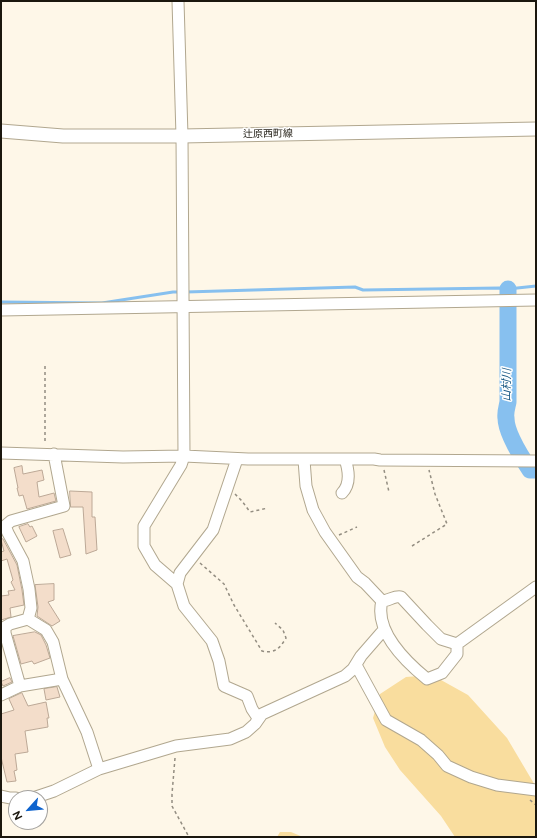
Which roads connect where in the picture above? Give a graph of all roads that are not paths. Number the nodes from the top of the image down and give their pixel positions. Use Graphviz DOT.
graph roads {
  1 [pos="178,1"];
  2 [pos="536,129"];
  3 [pos="1,132"];
  4 [pos="182,136"];
  5 [pos="536,300"];
  6 [pos="183,307"];
  7 [pos="1,310"];
  8 [pos="1,453"];
  9 [pos="49,454"];
  10 [pos="184,456"];
  11 [pos="237,459"];
  12 [pos="345,459"];
  13 [pos="304,460"];
  14 [pos="536,461"];
  15 [pos="342,493"];
  16 [pos="3,526"];
  17 [pos="177,584"];
  18 [pos="536,587"];
  19 [pos="382,601"];
  20 [pos="28,618"];
  21 [pos="385,631"];
  22 [pos="457,644"];
  23 [pos="356,664"];
  24 [pos="62,679"];
  25 [pos="20,686"];
  26 [pos="1,695"];
  27 [pos="258,718"];
  28 [pos="99,769"];
  29 [pos="536,790"];
  30 [pos="48,793"];
  1 -- 4 [label="street"];
  2 -- 4 [label="main road, 辻原西町線"];
  3 -- 4 [label="main road, 辻原西町線"];
  4 -- 6 [label="street"];
  5 -- 6 [label="street"];
  6 -- 7 [label="street"];
  6 -- 10 [label="street"];
  8 -- 9 [label="street"];
  9 -- 10 [label="street"];
  9 -- 16 [label="street"];
  10 -- 11 [label="street"];
  10 -- 17 [label="street"];
  11 -- 13 [label="street"];
  11 -- 17 [label="street"];
  12 -- 13 [label="street"];
  12 -- 14 [label="street"];
  12 -- 15 [label="street"];
  13 -- 19 [label="street"];
  16 -- 20 [label="street"];
  17 -- 27 [label="street"];
  18 -- 22 [label="street"];
  19 -- 21 [label="street"];
  19 -- 22 [label="street"];
  20 -- 24 [label="street"];
  20 -- 25 [label="street"];
  21 -- 22 [label="street"];
  21 -- 23 [label="street"];
  23 -- 27 [label="street"];
  23 -- 29 [label="street"];
  24 -- 25 [label="street"];
  24 -- 28 [label="street"];
  25 -- 26 [label="street"];
  27 -- 28 [label="street"];
  28 -- 30 [label="street"];
}
